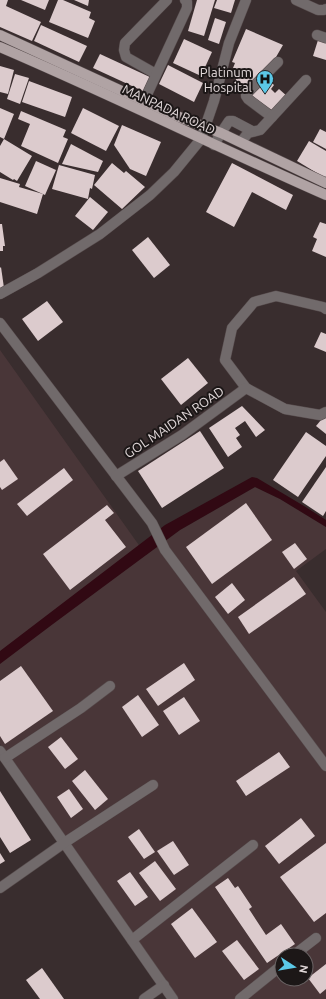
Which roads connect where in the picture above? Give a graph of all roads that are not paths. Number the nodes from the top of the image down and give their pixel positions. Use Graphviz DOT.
graph roads {
  1 [pos="166,0"];
  2 [pos="185,0"];
  3 [pos="246,0"];
  4 [pos="296,0"];
  5 [pos="326,8"];
  6 [pos="0,35"];
  7 [pos="0,46"];
  8 [pos="28,53"];
  9 [pos="278,62"];
  10 [pos="156,74"];
  11 [pos="306,80"];
  12 [pos="120,95"];
  13 [pos="144,101"];
  14 [pos="272,117"];
  15 [pos="205,126"];
  16 [pos="252,131"];
  17 [pos="221,133"];
  18 [pos="201,139"];
  19 [pos="241,142"];
  20 [pos="214,145"];
  21 [pos="290,165"];
  22 [pos="284,176"];
  23 [pos="326,183"];
  24 [pos="326,195"];
  25 [pos="0,294"];
  26 [pos="326,309"];
  27 [pos="0,323"];
  28 [pos="246,388"];
  29 [pos="326,412"];
  30 [pos="116,476"];
  31 [pos="110,686"];
  32 [pos="2,754"];
  33 [pos="326,766"];
  34 [pos="153,785"];
  35 [pos="64,843"];
  36 [pos="253,845"];
  37 [pos="0,888"];
  38 [pos="316,938"];
  39 [pos="132,940"];
  40 [pos="304,947"];
  41 [pos="274,971"];
  42 [pos="164,985"];
  43 [pos="144,999"];
  44 [pos="173,999"];
  45 [pos="240,999"];
  1 -- 10 [label="street"];
  2 -- 10 [label="street"];
  3 -- 15 [label="street"];
  4 -- 5 [label="street"];
  6 -- 8 [label="main road, MANPADA ROAD"];
  7 -- 8 [label="main road, MANPADA ROAD"];
  8 -- 12 [label="main road, MANPADA ROAD"];
  9 -- 14 [label="street"];
  10 -- 13 [label="street"];
  11 -- 14 [label="street"];
  12 -- 13 [label="main road, MANPADA ROAD"];
  12 -- 18 [label="main road, MANPADA ROAD"];
  13 -- 15 [label="main road, MANPADA ROAD"];
  14 -- 16 [label="street"];
  15 -- 17 [label="main road, MANPADA ROAD"];
  15 -- 18 [label="street"];
  16 -- 17 [label="street"];
  16 -- 19 [label="street"];
  17 -- 19 [label="main road, MANPADA ROAD"];
  17 -- 20 [label="street"];
  18 -- 20 [label="main road, MANPADA ROAD"];
  18 -- 25 [label="street"];
  19 -- 21 [label="main road, MANPADA ROAD"];
  20 -- 22 [label="main road, MANPADA ROAD"];
  21 -- 22 [label="main road"];
  21 -- 23 [label="main road, MANPADA ROAD"];
  22 -- 24 [label="main road, MANPADA ROAD"];
  26 -- 28 [label="street, GOL MAIDAN ROAD"];
  27 -- 30 [label="street"];
  28 -- 29 [label="street, GOL MAIDAN ROAD"];
  28 -- 30 [label="street, GOL MAIDAN ROAD"];
  30 -- 33 [label="street"];
  31 -- 32 [label="street"];
  32 -- 35 [label="street"];
  34 -- 35 [label="street"];
  35 -- 37 [label="street"];
  35 -- 39 [label="street"];
  36 -- 39 [label="street"];
  38 -- 40 [label="street"];
  39 -- 42 [label="street"];
  41 -- 45 [label="street"];
  42 -- 43 [label="street"];
  42 -- 44 [label="street"];
}
